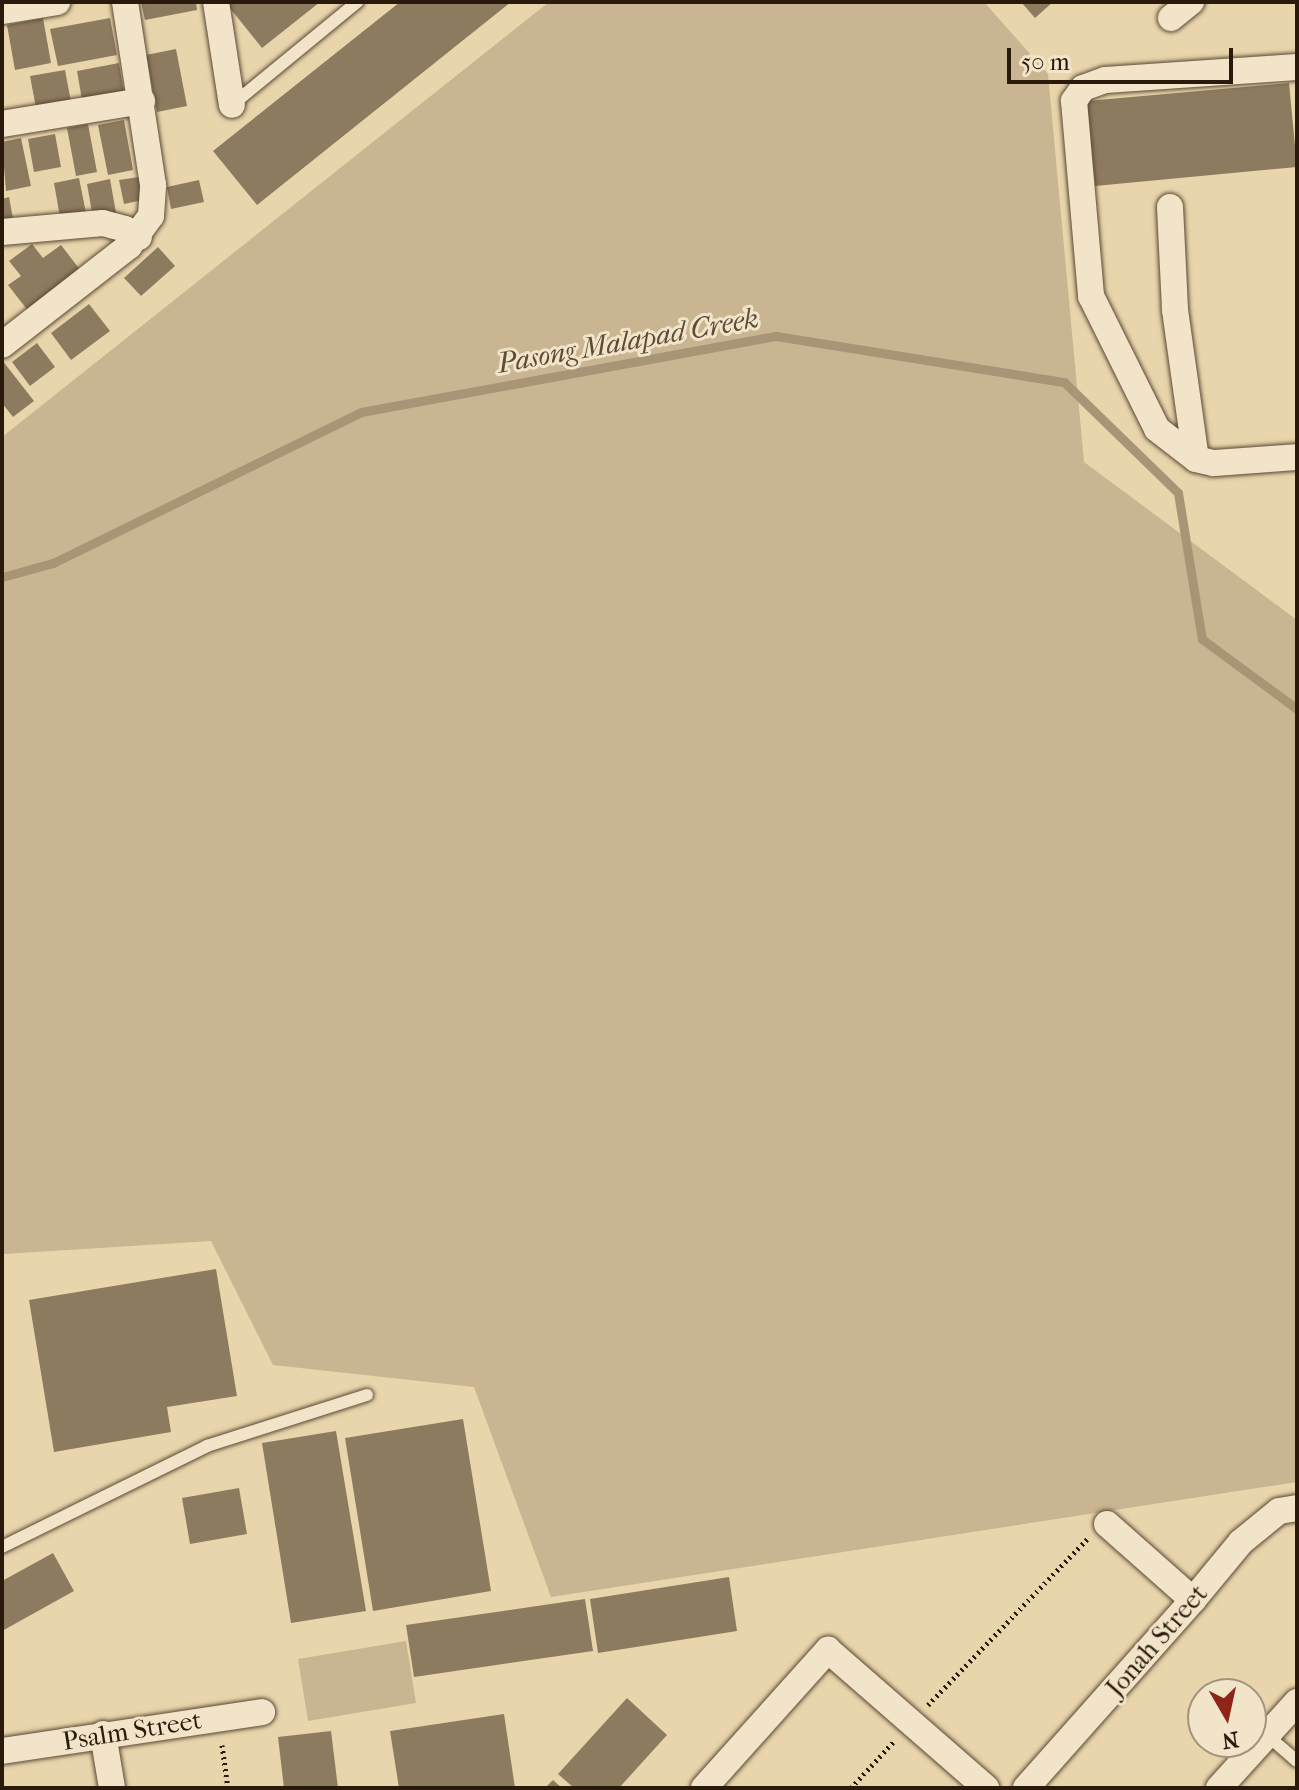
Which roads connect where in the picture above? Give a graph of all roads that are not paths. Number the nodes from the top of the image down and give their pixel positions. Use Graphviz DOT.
graph roads {
  1 [pos="57,2"];
  2 [pos="125,2"];
  3 [pos="216,2"];
  4 [pos="357,2"];
  5 [pos="2,11"];
  6 [pos="1297,67"];
  7 [pos="142,101"];
  8 [pos="232,105"];
  9 [pos="2,124"];
  10 [pos="1170,207"];
  11 [pos="2,232"];
  12 [pos="139,237"];
  13 [pos="2,345"];
  14 [pos="1297,457"];
  15 [pos="1196,459"];
  16 [pos="367,1395"];
  17 [pos="1297,1508"];
  18 [pos="1107,1524"];
  19 [pos="2,1547"];
  20 [pos="1193,1600"];
  21 [pos="1297,1702"];
  22 [pos="262,1712"];
  23 [pos="103,1734"];
  24 [pos="1268,1736"];
  25 [pos="2,1751"];
  26 [pos="1297,1761"];
  27 [pos="112,1788"];
  28 [pos="704,1788"];
  29 [pos="986,1788"];
  30 [pos="1026,1788"];
  31 [pos="1219,1788"];
  1 -- 5 [label="street"];
  2 -- 7 [label="street"];
  3 -- 8 [label="street"];
  4 -- 8 [label="lane"];
  6 -- 15 [label="street"];
  7 -- 9 [label="street"];
  7 -- 12 [label="street"];
  10 -- 15 [label="street"];
  11 -- 12 [label="street"];
  12 -- 13 [label="street"];
  14 -- 15 [label="street"];
  16 -- 19 [label="lane"];
  17 -- 20 [label="street, Jonah Street"];
  18 -- 20 [label="street"];
  20 -- 30 [label="street, Jonah Street"];
  21 -- 24 [label="street"];
  22 -- 23 [label="street, Psalm Street"];
  23 -- 25 [label="street, Psalm Street"];
  23 -- 27 [label="street"];
  24 -- 26 [label="lane"];
  24 -- 31 [label="street"];
  28 -- 29 [label="street"];
}
